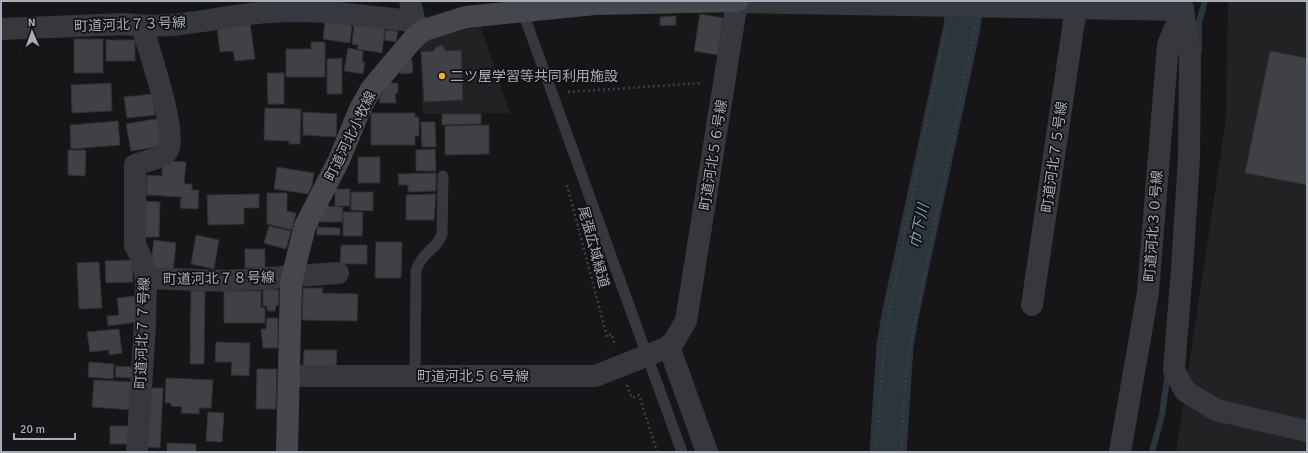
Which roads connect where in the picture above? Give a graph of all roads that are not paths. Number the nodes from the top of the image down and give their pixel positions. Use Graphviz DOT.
graph roads {
  1 [pos="410,1"];
  2 [pos="737,2"];
  3 [pos="556,4"];
  4 [pos="949,4"];
  5 [pos="978,5"];
  6 [pos="521,6"];
  7 [pos="1184,6"];
  8 [pos="1076,8"];
  9 [pos="142,26"];
  10 [pos="419,27"];
  11 [pos="1,29"];
  12 [pos="443,176"];
  13 [pos="338,273"];
  14 [pos="292,276"];
  15 [pos="146,278"];
  16 [pos="1032,305"];
  17 [pos="659,351"];
  18 [pos="289,376"];
  19 [pos="415,376"];
  20 [pos="1307,431"];
  21 [pos="137,452"];
  22 [pos="287,452"];
  23 [pos="682,452"];
  24 [pos="708,452"];
  25 [pos="1120,452"];
  1 -- 10 [label="street"];
  2 -- 3 [label="street, 町道河北小牧線"];
  2 -- 4 [label="street"];
  2 -- 17 [label="street, 町道河北５６号線"];
  3 -- 6 [label="street, 町道河北小牧線"];
  4 -- 5 [label="street"];
  5 -- 8 [label="street"];
  6 -- 10 [label="street, 町道河北小牧線"];
  6 -- 17 [label="lane"];
  7 -- 8 [label="street"];
  7 -- 20 [label="street"];
  7 -- 25 [label="street, 町道河北３０号線"];
  8 -- 16 [label="street, 町道河北７５号線"];
  9 -- 10 [label="street, 町道河北７３号線"];
  9 -- 11 [label="street, 町道河北７３号線"];
  9 -- 15 [label="street, 町道河北７７号線"];
  10 -- 14 [label="street, 町道河北小牧線"];
  12 -- 19 [label="lane"];
  13 -- 14 [label="street, 町道河北７８号線"];
  14 -- 15 [label="street, 町道河北７８号線"];
  14 -- 18 [label="street, 町道河北小牧線"];
  15 -- 21 [label="street, 町道河北７７号線"];
  17 -- 19 [label="street, 町道河北５６号線"];
  17 -- 23 [label="lane"];
  17 -- 24 [label="street"];
  18 -- 19 [label="street, 町道河北５６号線"];
  18 -- 22 [label="street, 町道河北小牧線"];
}
